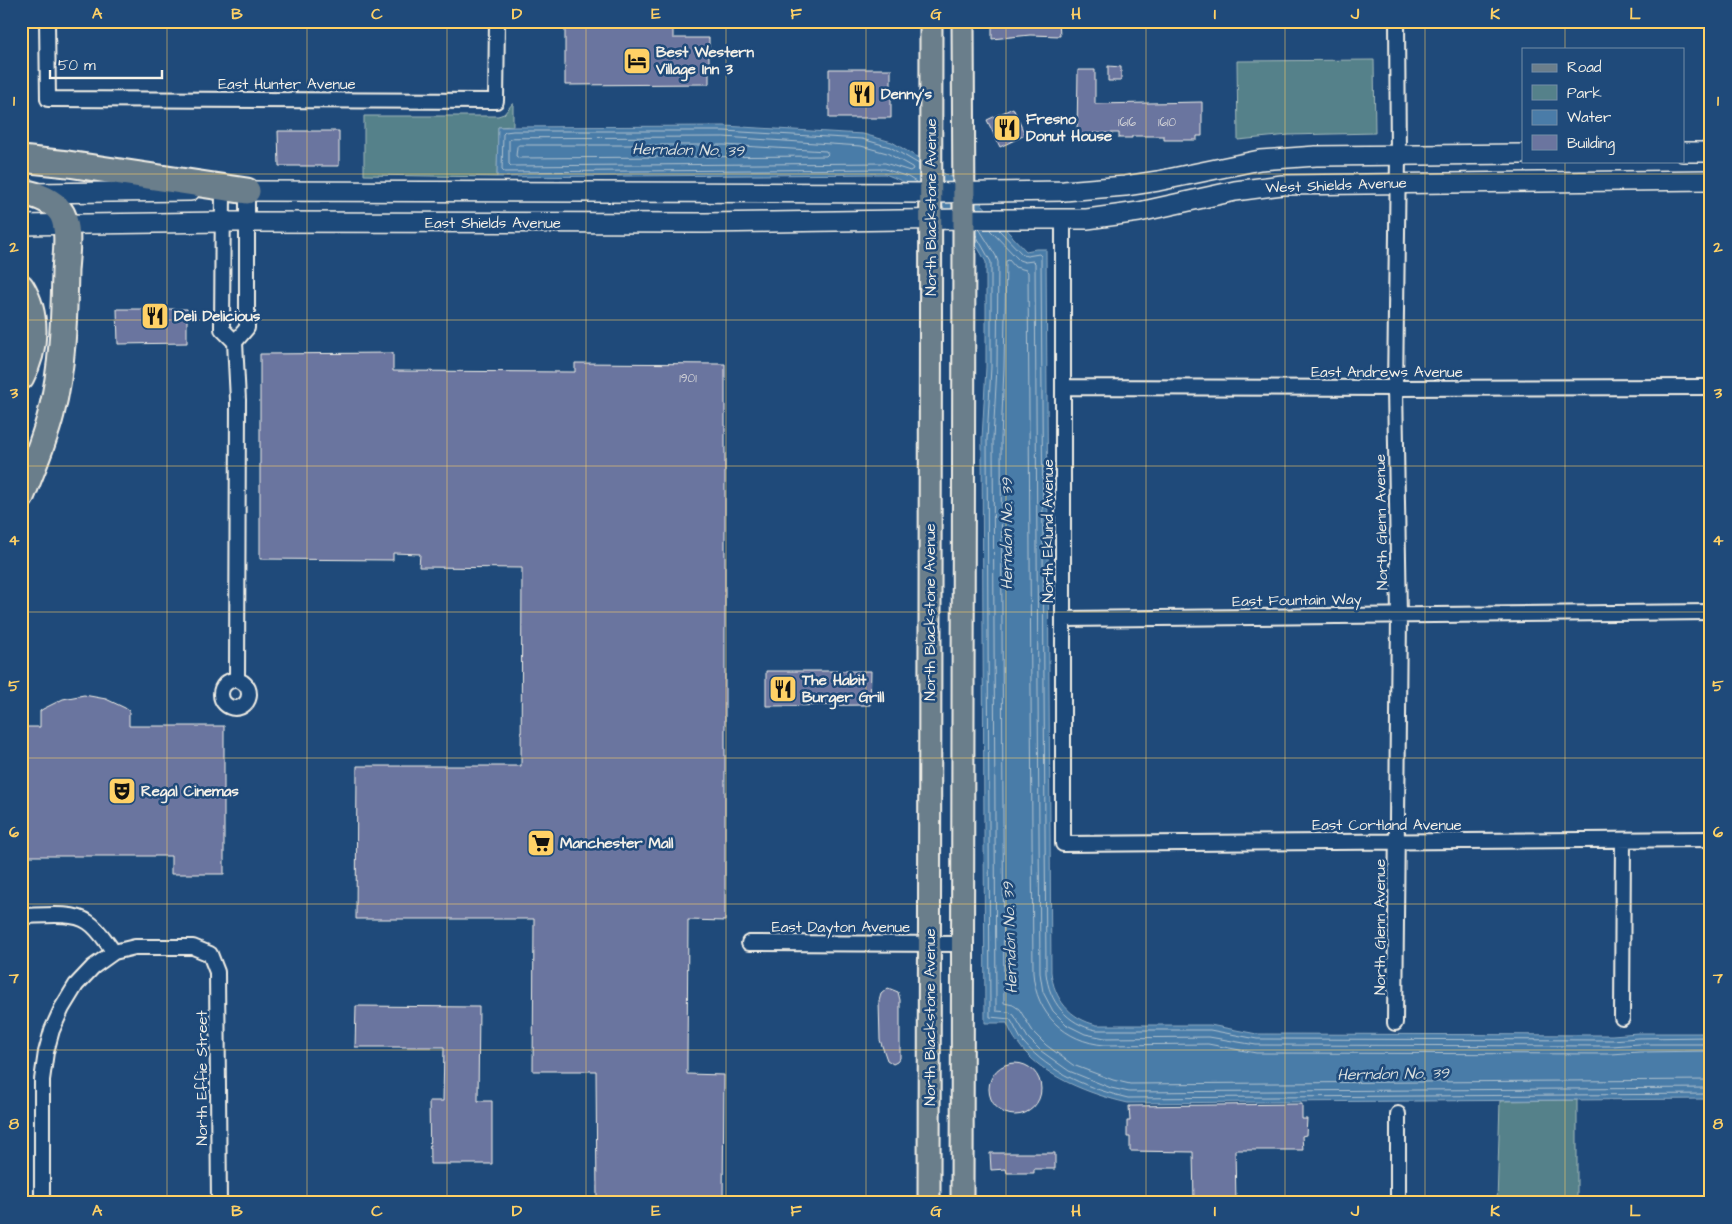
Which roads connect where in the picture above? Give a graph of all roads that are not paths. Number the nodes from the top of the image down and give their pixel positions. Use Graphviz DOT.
graph roads {
  1 [pos="47,21"];
  2 [pos="497,21"];
  3 [pos="931,21"];
  4 [pos="963,21"];
  5 [pos="1397,21"];
  6 [pos="1684,152"];
  7 [pos="1711,152"];
  8 [pos="1522,154"];
  9 [pos="1398,156"];
  10 [pos="21,160"];
  11 [pos="1711,180"];
  12 [pos="1398,183"];
  13 [pos="235,191"];
  14 [pos="964,192"];
  15 [pos="24,193"];
  16 [pos="931,193"];
  17 [pos="964,219"];
  18 [pos="1063,219"];
  19 [pos="931,220"];
  20 [pos="223,222"];
  21 [pos="247,222"];
  22 [pos="21,225"];
  23 [pos="66,225"];
  24 [pos="21,287"];
  25 [pos="235,342"];
  26 [pos="21,377"];
  27 [pos="1064,387"];
  28 [pos="1711,387"];
  29 [pos="1395,388"];
  30 [pos="21,496"];
  31 [pos="1711,612"];
  32 [pos="1399,615"];
  33 [pos="1064,619"];
  34 [pos="237,680"];
  35 [pos="1711,839"];
  36 [pos="1623,840"];
  37 [pos="1396,841"];
  38 [pos="1063,844"];
  39 [pos="21,916"];
  40 [pos="749,943"];
  41 [pos="930,944"];
  42 [pos="962,944"];
  43 [pos="114,952"];
  44 [pos="1622,1018"];
  45 [pos="1395,1023"];
  46 [pos="1398,1114"];
  47 [pos="929,1140"];
  48 [pos="42,1203"];
  49 [pos="219,1203"];
  50 [pos="929,1203"];
  51 [pos="940,1203"];
  52 [pos="962,1203"];
  53 [pos="1398,1203"];
  1 -- 2 [label="street, East Hunter Avenue"];
  3 -- 16 [label="main road, North Blackstone Avenue"];
  4 -- 14 [label="main road"];
  5 -- 9 [label="street, North Glenn Avenue"];
  6 -- 7 [label="main road"];
  8 -- 9 [label="main road, West Shields Avenue"];
  9 -- 12 [label="street, North Glenn Avenue"];
  9 -- 14 [label="main road, West Shields Avenue"];
  10 -- 13 [label="highway"];
  11 -- 12 [label="main road, West Shields Avenue"];
  12 -- 18 [label="main road, West Shields Avenue"];
  12 -- 29 [label="street, North Glenn Avenue"];
  13 -- 15 [label="main road, East Shields Avenue"];
  13 -- 16 [label="main road, East Shields Avenue"];
  13 -- 20 [label="street"];
  13 -- 21 [label="street"];
  14 -- 16 [label="main road, East Shields Avenue"];
  14 -- 17 [label="main road"];
  15 -- 23 [label="highway"];
  16 -- 19 [label="main road, North Blackstone Avenue"];
  17 -- 18 [label="main road, West Shields Avenue"];
  17 -- 19 [label="main road, East Shields Avenue"];
  17 -- 42 [label="main road"];
  18 -- 27 [label="street, North Eklund Avenue"];
  19 -- 21 [label="main road, East Shields Avenue"];
  19 -- 41 [label="main road, North Blackstone Avenue"];
  20 -- 21 [label="main road, East Shields Avenue"];
  20 -- 23 [label="main road, East Shields Avenue"];
  20 -- 25 [label="street"];
  21 -- 25 [label="street"];
  22 -- 23 [label="main road, East Shields Avenue"];
  23 -- 30 [label="highway"];
  24 -- 26 [label="highway"];
  25 -- 34 [label="street"];
  27 -- 29 [label="street, East Andrews Avenue"];
  27 -- 33 [label="street, North Eklund Avenue"];
  28 -- 29 [label="street, East Andrews Avenue"];
  29 -- 32 [label="street, North Glenn Avenue"];
  31 -- 32 [label="street, East Fountain Way"];
  32 -- 33 [label="street, East Fountain Way"];
  32 -- 37 [label="street, North Glenn Avenue"];
  33 -- 38 [label="street, North Eklund Avenue"];
  35 -- 36 [label="street, East Cortland Avenue"];
  36 -- 37 [label="street, East Cortland Avenue"];
  36 -- 44 [label="street"];
  37 -- 38 [label="street, East Cortland Avenue"];
  37 -- 45 [label="street, North Glenn Avenue"];
  39 -- 43 [label="street"];
  40 -- 41 [label="street, East Dayton Avenue"];
  41 -- 42 [label="street, East Dayton Avenue"];
  41 -- 47 [label="main road, North Blackstone Avenue"];
  42 -- 52 [label="main road"];
  43 -- 48 [label="street"];
  43 -- 49 [label="street, North Effie Street"];
  46 -- 53 [label="street"];
  47 -- 50 [label="main road, North Blackstone Avenue"];
  47 -- 51 [label="main road"];
}
